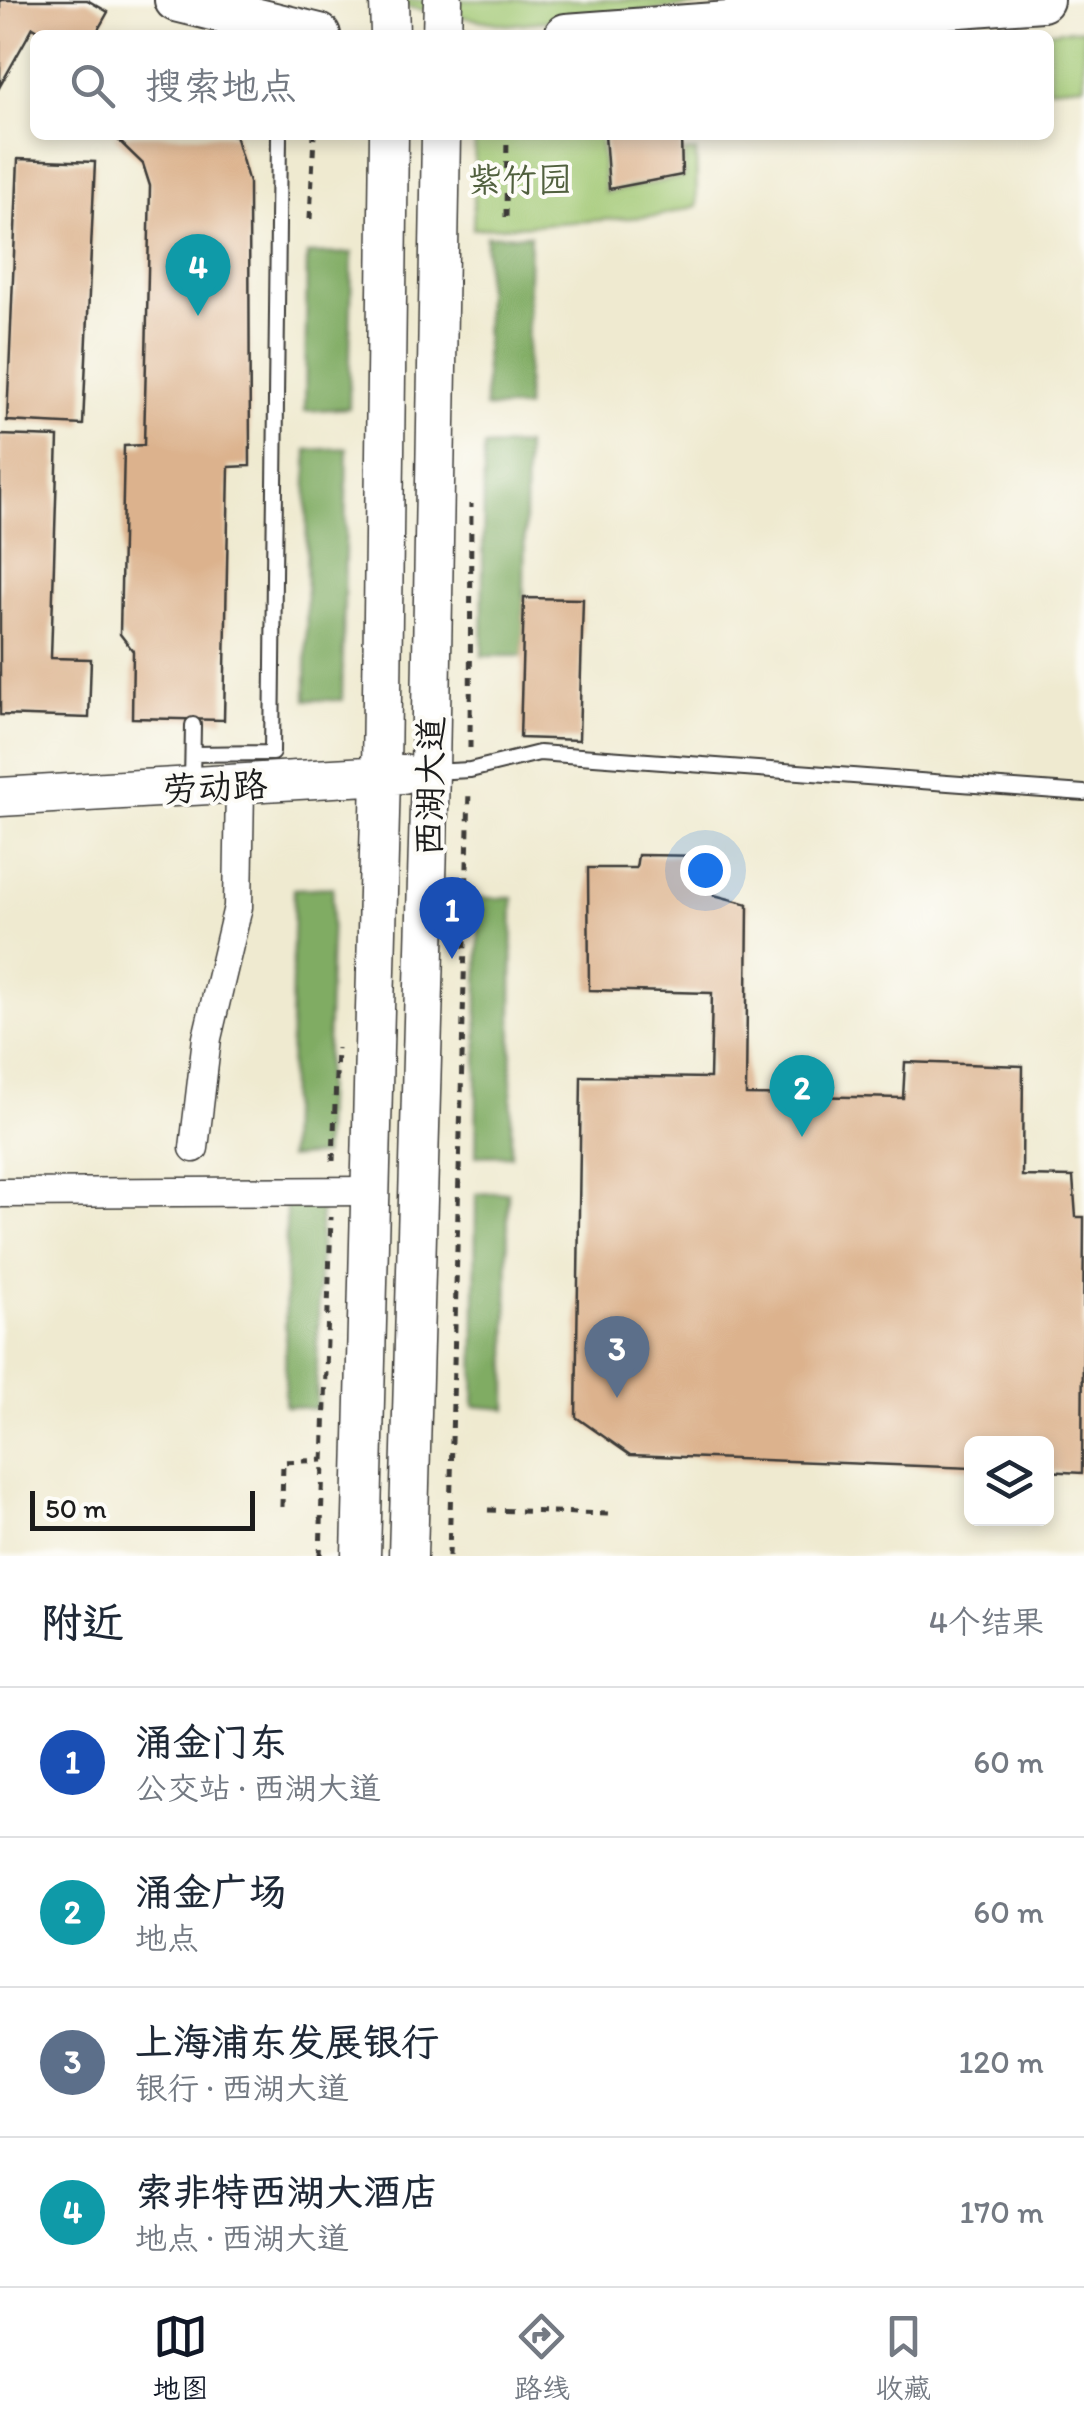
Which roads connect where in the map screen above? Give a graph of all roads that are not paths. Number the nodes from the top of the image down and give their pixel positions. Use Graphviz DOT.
graph roads {
  1 [pos="176,0"];
  2 [pos="389,0"];
  3 [pos="443,0"];
  4 [pos="1042,0"];
  5 [pos="299,30"];
  6 [pos="390,30"];
  7 [pos="442,30"];
  8 [pos="634,30"];
  9 [pos="279,140"];
  10 [pos="390,140"];
  11 [pos="441,140"];
  12 [pos="194,725"];
  13 [pos="193,771"];
  14 [pos="430,772"];
  15 [pos="382,775"];
  16 [pos="240,786"];
  17 [pos="1084,793"];
  18 [pos="0,798"];
  19 [pos="194,1148"];
  20 [pos="369,1191"];
  21 [pos="0,1194"];
  22 [pos="361,1556"];
  23 [pos="408,1556"];
  1 -- 5 [label="main road"];
  2 -- 6 [label="main road"];
  3 -- 7 [label="main road"];
  4 -- 8 [label="main road"];
  9 -- 13 [label="lane"];
  10 -- 15 [label="main road, 西湖大道"];
  11 -- 14 [label="main road, 西湖大道"];
  12 -- 13 [label="lane"];
  13 -- 16 [label="main road, 劳动路"];
  13 -- 18 [label="main road, 劳动路"];
  14 -- 15 [label="main road, 劳动路"];
  14 -- 17 [label="lane"];
  14 -- 23 [label="main road, 西湖大道"];
  15 -- 16 [label="main road, 劳动路"];
  15 -- 20 [label="main road, 西湖大道"];
  16 -- 19 [label="street"];
  20 -- 21 [label="street"];
  20 -- 22 [label="main road, 西湖大道"];
}
